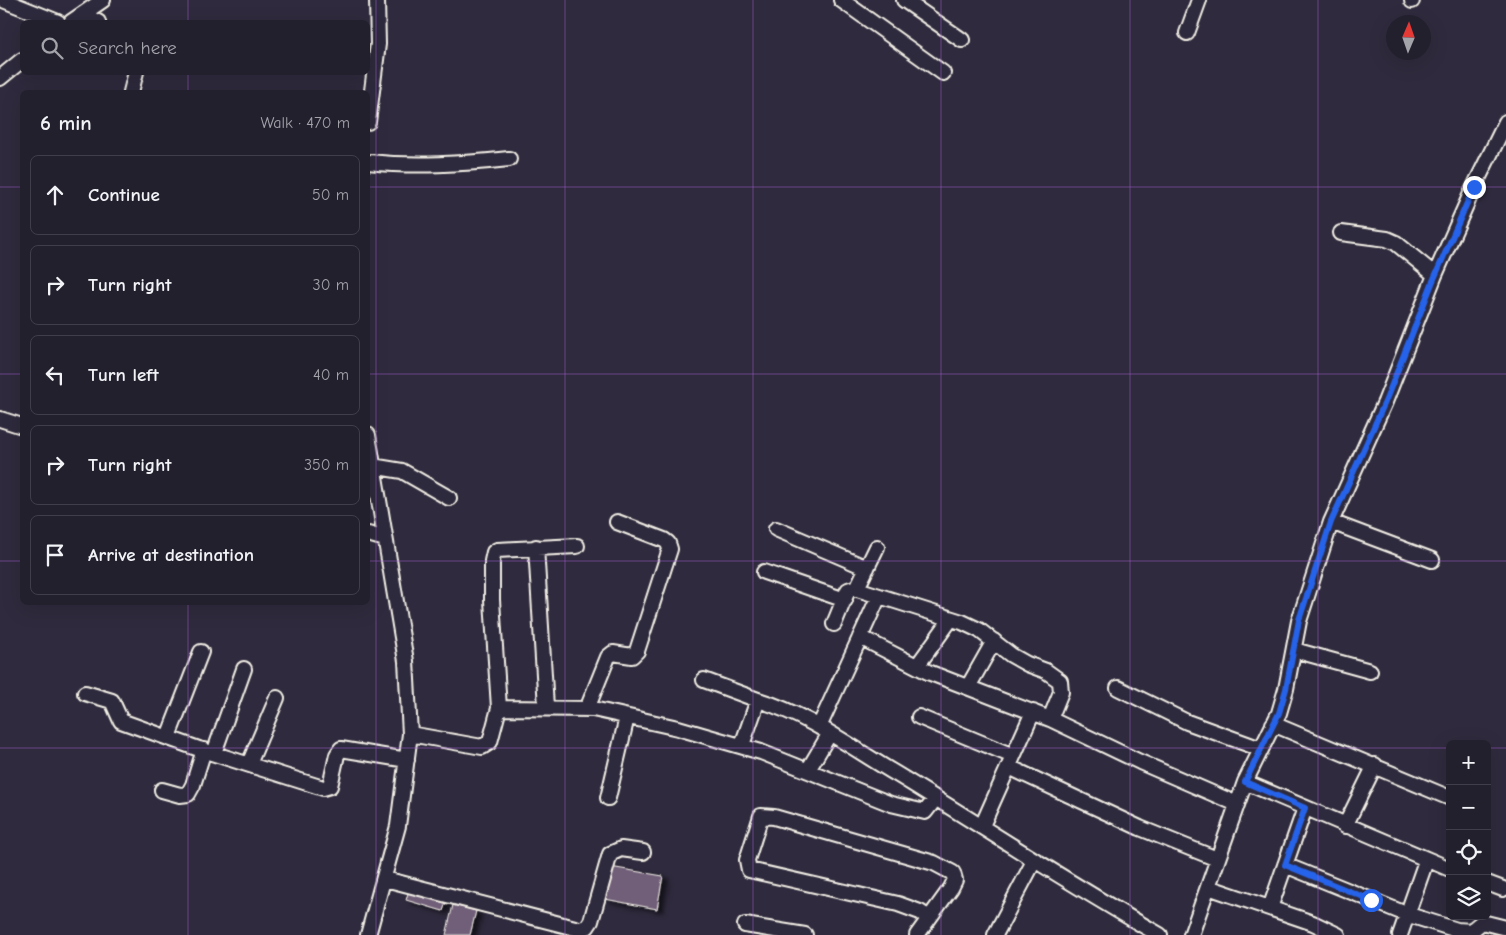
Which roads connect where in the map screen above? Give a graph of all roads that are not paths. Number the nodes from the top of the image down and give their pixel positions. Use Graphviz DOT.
graph roads {
  1 [pos="3,0"];
  2 [pos="103,0"];
  3 [pos="377,0"];
  4 [pos="841,0"];
  5 [pos="904,0"];
  6 [pos="1199,0"];
  7 [pos="77,19"];
  8 [pos="53,20"];
  9 [pos="1187,33"];
  10 [pos="962,40"];
  11 [pos="20,62"];
  12 [pos="943,73"];
  13 [pos="135,75"];
  14 [pos="0,78"];
  15 [pos="132,90"];
  16 [pos="370,106"];
  17 [pos="1506,122"];
  18 [pos="509,159"];
  19 [pos="370,162"];
  20 [pos="1341,233"];
  21 [pos="1435,276"];
  22 [pos="0,419"];
  23 [pos="20,425"];
  24 [pos="370,450"];
  25 [pos="372,466"];
  26 [pos="448,498"];
  27 [pos="617,522"];
  28 [pos="1331,522"];
  29 [pos="776,529"];
  30 [pos="370,535"];
  31 [pos="386,540"];
  32 [pos="577,546"];
  33 [pos="536,547"];
  34 [pos="878,547"];
  35 [pos="1432,560"];
  36 [pos="867,568"];
  37 [pos="764,572"];
  38 [pos="857,588"];
  39 [pos="879,596"];
  40 [pos="845,600"];
  41 [pos="950,618"];
  42 [pos="834,624"];
  43 [pos="860,637"];
  44 [pos="994,641"];
  45 [pos="1294,650"];
  46 [pos="201,652"];
  47 [pos="917,666"];
  48 [pos="244,669"];
  49 [pos="1370,670"];
  50 [pos="704,680"];
  51 [pos="968,687"];
  52 [pos="1118,688"];
  53 [pos="85,694"];
  54 [pos="277,698"];
  55 [pos="758,700"];
  56 [pos="546,707"];
  57 [pos="499,708"];
  58 [pos="587,709"];
  59 [pos="1033,712"];
  60 [pos="628,717"];
  61 [pos="919,717"];
  62 [pos="1050,719"];
  63 [pos="1273,724"];
  64 [pos="824,730"];
  65 [pos="410,734"];
  66 [pos="168,737"];
  67 [pos="742,745"];
  68 [pos="1261,748"];
  69 [pos="209,752"];
  70 [pos="407,760"];
  71 [pos="1011,762"];
  72 [pos="249,764"];
  73 [pos="1375,765"];
  74 [pos="808,770"];
  75 [pos="1245,782"];
  76 [pos="162,790"];
  77 [pos="1446,796"];
  78 [pos="608,798"];
  79 [pos="936,798"];
  80 [pos="1237,804"];
  81 [pos="1305,808"];
  82 [pos="982,826"];
  83 [pos="1345,826"];
  84 [pos="644,852"];
  85 [pos="1217,859"];
  86 [pos="1034,861"];
  87 [pos="1426,861"];
  88 [pos="1285,865"];
  89 [pos="1446,868"];
  90 [pos="385,878"];
  91 [pos="1491,884"];
  92 [pos="1208,887"];
  93 [pos="1503,889"];
  94 [pos="1270,908"];
  95 [pos="1406,914"];
  96 [pos="929,918"];
  97 [pos="745,925"];
  98 [pos="1506,928"];
  99 [pos="1475,932"];
  100 [pos="368,935"];
  101 [pos="805,935"];
  102 [pos="917,935"];
  103 [pos="995,935"];
  104 [pos="1160,935"];
  105 [pos="1191,935"];
  106 [pos="1338,935"];
  107 [pos="1400,935"];
  1 -- 8 [label="street"];
  2 -- 7 [label="street"];
  3 -- 16 [label="street"];
  4 -- 12 [label="street"];
  5 -- 10 [label="street"];
  6 -- 9 [label="street"];
  11 -- 14 [label="street"];
  13 -- 15 [label="street"];
  17 -- 21 [label="street"];
  18 -- 19 [label="street"];
  20 -- 21 [label="street"];
  21 -- 28 [label="street"];
  22 -- 23 [label="street"];
  24 -- 25 [label="street"];
  25 -- 26 [label="street"];
  25 -- 31 [label="street"];
  27 -- 58 [label="street"];
  28 -- 35 [label="street"];
  28 -- 45 [label="street"];
  29 -- 36 [label="street"];
  30 -- 31 [label="street"];
  31 -- 65 [label="street"];
  32 -- 33 [label="street"];
  33 -- 56 [label="street"];
  33 -- 57 [label="street"];
  34 -- 36 [label="street"];
  36 -- 38 [label="street"];
  37 -- 40 [label="street"];
  38 -- 39 [label="street"];
  38 -- 40 [label="street"];
  39 -- 41 [label="street"];
  39 -- 43 [label="street"];
  40 -- 42 [label="street"];
  41 -- 44 [label="street"];
  41 -- 47 [label="street"];
  43 -- 47 [label="street"];
  43 -- 64 [label="street"];
  44 -- 51 [label="street"];
  44 -- 62 [label="street"];
  45 -- 49 [label="street"];
  45 -- 63 [label="street"];
  46 -- 66 [label="street"];
  47 -- 51 [label="street"];
  48 -- 69 [label="street"];
  50 -- 55 [label="street"];
  51 -- 59 [label="street"];
  52 -- 68 [label="street"];
  53 -- 66 [label="street"];
  54 -- 72 [label="street"];
  55 -- 64 [label="street"];
  55 -- 67 [label="street"];
  56 -- 57 [label="street"];
  56 -- 58 [label="street"];
  57 -- 65 [label="street"];
  58 -- 60 [label="street"];
  59 -- 62 [label="street"];
  59 -- 71 [label="street"];
  60 -- 67 [label="street"];
  60 -- 78 [label="street"];
  61 -- 71 [label="street"];
  62 -- 80 [label="street"];
  63 -- 68 [label="street"];
  63 -- 73 [label="street"];
  64 -- 74 [label="street"];
  64 -- 79 [label="street"];
  65 -- 70 [label="street"];
  66 -- 69 [label="street"];
  67 -- 74 [label="street"];
  68 -- 75 [label="street"];
  69 -- 72 [label="street"];
  69 -- 76 [label="street"];
  70 -- 72 [label="street"];
  70 -- 90 [label="street"];
  71 -- 82 [label="street"];
  71 -- 85 [label="street"];
  73 -- 77 [label="street"];
  73 -- 83 [label="street"];
  74 -- 79 [label="street"];
  75 -- 80 [label="street"];
  75 -- 81 [label="street"];
  79 -- 82 [label="street"];
  80 -- 85 [label="street"];
  81 -- 83 [label="street"];
  81 -- 88 [label="street"];
  82 -- 86 [label="street"];
  83 -- 87 [label="street"];
  84 -- 90 [label="street"];
  85 -- 92 [label="street"];
  86 -- 103 [label="street"];
  86 -- 104 [label="street"];
  87 -- 89 [label="street"];
  87 -- 95 [label="street"];
  88 -- 94 [label="street"];
  88 -- 95 [label="street"];
  90 -- 100 [label="street"];
  91 -- 93 [label="street"];
  92 -- 94 [label="street"];
  92 -- 105 [label="street"];
  94 -- 106 [label="street"];
  95 -- 99 [label="street"];
  95 -- 107 [label="street"];
  96 -- 96 [label="street"];
  96 -- 102 [label="street"];
  97 -- 101 [label="street"];
  98 -- 99 [label="street"];
}
